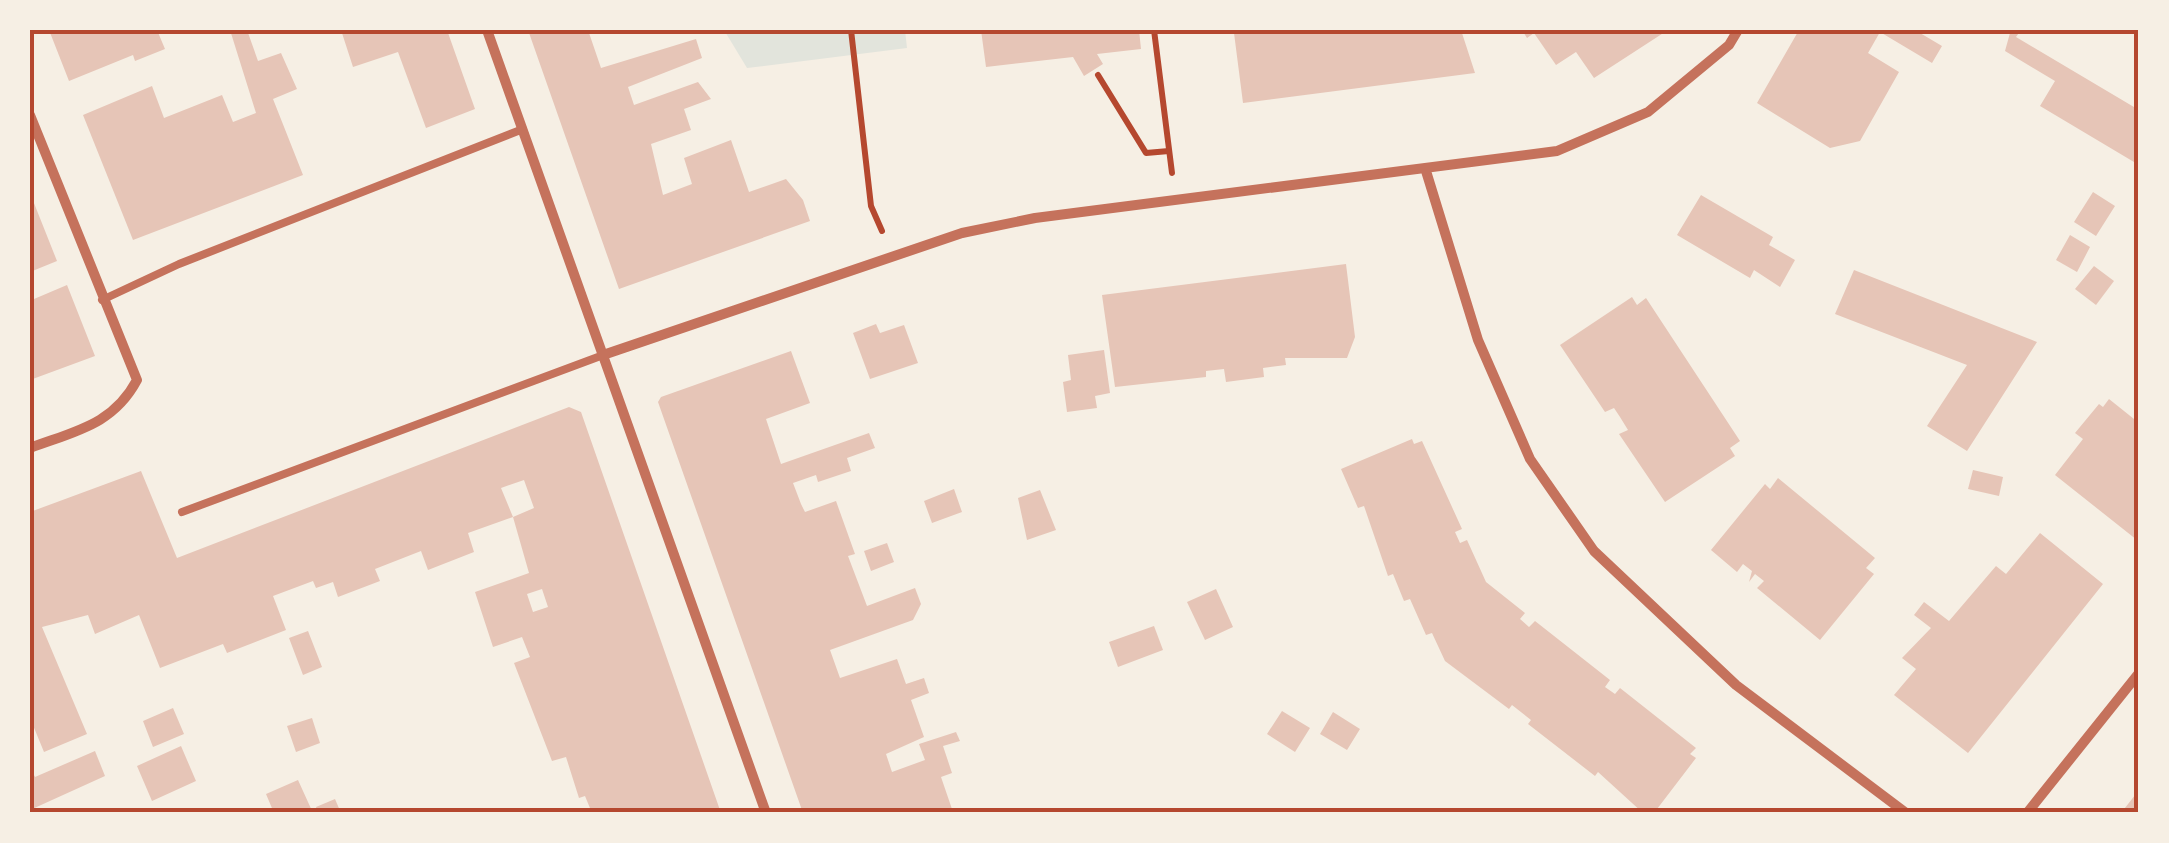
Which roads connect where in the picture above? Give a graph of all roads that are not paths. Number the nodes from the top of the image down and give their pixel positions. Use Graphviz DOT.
graph roads {
  1 [pos="486,30"];
  2 [pos="1738,30"];
  3 [pos="30,115"];
  4 [pos="523,130"];
  5 [pos="1426,171"];
  6 [pos="102,300"];
  7 [pos="606,354"];
  8 [pos="30,448"];
  9 [pos="182,512"];
  10 [pos="2139,673"];
  11 [pos="766,813"];
  12 [pos="1906,813"];
  13 [pos="2027,813"];
  1 -- 4 [label="street"];
  2 -- 5 [label="street"];
  3 -- 6 [label="street"];
  4 -- 6 [label="lane"];
  4 -- 7 [label="street"];
  5 -- 7 [label="street"];
  5 -- 12 [label="street"];
  6 -- 8 [label="street"];
  7 -- 9 [label="lane"];
  7 -- 11 [label="street"];
  10 -- 13 [label="street"];
}
